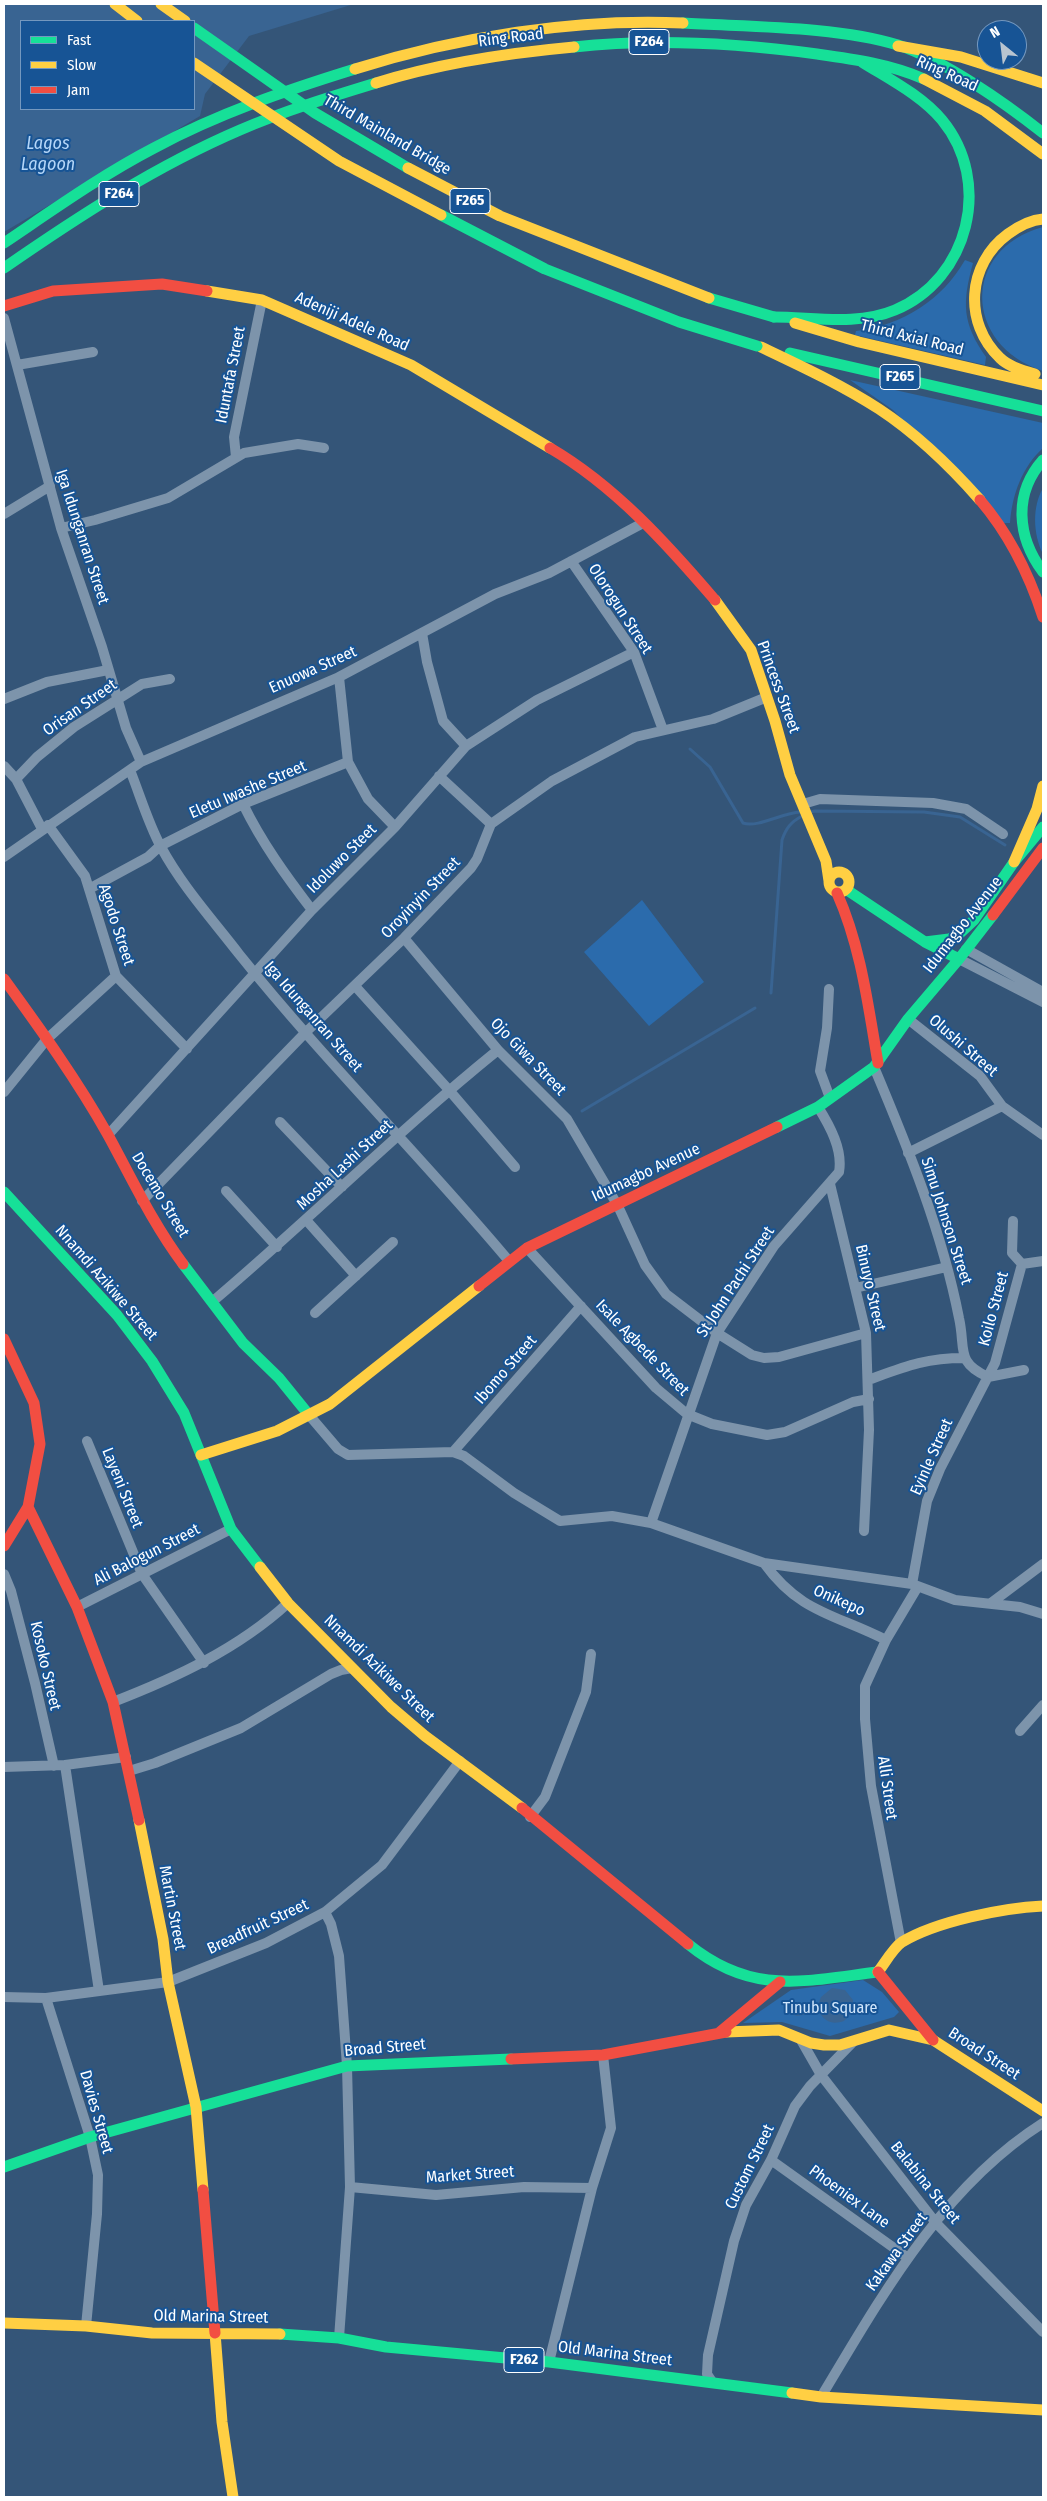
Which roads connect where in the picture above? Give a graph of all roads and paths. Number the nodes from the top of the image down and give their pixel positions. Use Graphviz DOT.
graph roads {
  1 [pos="115,4"];
  2 [pos="161,4"];
  3 [pos="136,20"];
  4 [pos="184,20"];
  5 [pos="195,29"];
  6 [pos="898,46"];
  7 [pos="862,62"];
  8 [pos="195,64"];
  9 [pos="1043,83"];
  10 [pos="1043,133"];
  11 [pos="1043,154"];
  12 [pos="1043,219"];
  13 [pos="4,243"];
  14 [pos="4,268"];
  15 [pos="262,300"];
  16 [pos="4,306"];
  17 [pos="774,317"];
  18 [pos="4,318"];
  19 [pos="759,346"];
  20 [pos="93,352"];
  21 [pos="17,364"];
  22 [pos="1043,376"];
  23 [pos="1043,385"];
  24 [pos="1043,411"];
  25 [pos="324,448"];
  26 [pos="236,457"];
  27 [pos="1043,460"];
  28 [pos="50,486"];
  29 [pos="4,514"];
  30 [pos="643,523"];
  31 [pos="61,528"];
  32 [pos="571,561"];
  33 [pos="1043,572"];
  34 [pos="1043,617"];
  35 [pos="422,633"];
  36 [pos="634,652"];
  37 [pos="108,670"];
  38 [pos="339,677"];
  39 [pos="170,679"];
  40 [pos="767,697"];
  41 [pos="4,699"];
  42 [pos="118,700"];
  43 [pos="663,730"];
  44 [pos="466,746"];
  45 [pos="141,762"];
  46 [pos="348,762"];
  47 [pos="4,766"];
  48 [pos="130,770"];
  49 [pos="439,776"];
  50 [pos="16,780"];
  51 [pos="1043,786"];
  52 [pos="243,804"];
  53 [pos="803,804"];
  54 [pos="491,824"];
  55 [pos="45,827"];
  56 [pos="395,827"];
  57 [pos="1043,827"];
  58 [pos="1003,834"];
  59 [pos="160,846"];
  60 [pos="1043,848"];
  61 [pos="4,857"];
  62 [pos="826,861"];
  63 [pos="1014,862"];
  64 [pos="841,872"];
  65 [pos="829,881"];
  66 [pos="89,888"];
  67 [pos="842,891"];
  68 [pos="312,910"];
  69 [pos="404,938"];
  70 [pos="925,942"];
  71 [pos="963,954"];
  72 [pos="254,973"];
  73 [pos="116,976"];
  74 [pos="4,979"];
  75 [pos="355,986"];
  76 [pos="829,989"];
  77 [pos="1043,992"];
  78 [pos="1043,1002"];
  79 [pos="908,1019"];
  80 [pos="305,1033"];
  81 [pos="47,1039"];
  82 [pos="187,1049"];
  83 [pos="498,1050"];
  84 [pos="876,1065"];
  85 [pos="449,1090"];
  86 [pos="4,1092"];
  87 [pos="830,1098"];
  88 [pos="1002,1106"];
  89 [pos="818,1107"];
  90 [pos="280,1122"];
  91 [pos="108,1134"];
  92 [pos="1043,1135"];
  93 [pos="398,1136"];
  94 [pos="908,1153"];
  95 [pos="515,1167"];
  96 [pos="830,1184"];
  97 [pos="342,1187"];
  98 [pos="226,1191"];
  99 [pos="4,1192"];
  100 [pos="142,1201"];
  101 [pos="618,1206"];
  102 [pos="307,1221"];
  103 [pos="1012,1221"];
  104 [pos="393,1242"];
  105 [pos="277,1247"];
  106 [pos="527,1248"];
  107 [pos="509,1260"];
  108 [pos="1043,1261"];
  109 [pos="1022,1264"];
  110 [pos="947,1267"];
  111 [pos="356,1276"];
  112 [pos="855,1288"];
  113 [pos="212,1302"];
  114 [pos="580,1306"];
  115 [pos="315,1313"];
  116 [pos="717,1333"];
  117 [pos="866,1333"];
  118 [pos="4,1338"];
  119 [pos="964,1358"];
  120 [pos="1024,1370"];
  121 [pos="988,1377"];
  122 [pos="868,1380"];
  123 [pos="869,1399"];
  124 [pos="309,1414"];
  125 [pos="687,1414"];
  126 [pos="87,1441"];
  127 [pos="453,1452"];
  128 [pos="201,1455"];
  129 [pos="28,1507"];
  130 [pos="651,1523"];
  131 [pos="231,1529"];
  132 [pos="864,1531"];
  133 [pos="4,1546"];
  134 [pos="764,1563"];
  135 [pos="1043,1564"];
  136 [pos="4,1574"];
  137 [pos="142,1574"];
  138 [pos="915,1586"];
  139 [pos="288,1603"];
  140 [pos="991,1603"];
  141 [pos="77,1607"];
  142 [pos="1043,1614"];
  143 [pos="886,1640"];
  144 [pos="590,1654"];
  145 [pos="204,1662"];
  146 [pos="352,1668"];
  147 [pos="112,1702"];
  148 [pos="1043,1705"];
  149 [pos="1020,1730"];
  150 [pos="126,1757"];
  151 [pos="460,1761"];
  152 [pos="65,1765"];
  153 [pos="54,1766"];
  154 [pos="4,1767"];
  155 [pos="129,1771"];
  156 [pos="530,1817"];
  157 [pos="1043,1906"];
  158 [pos="325,1912"];
  159 [pos="901,1943"];
  160 [pos="878,1972"];
  161 [pos="168,1982"];
  162 [pos="780,1982"];
  163 [pos="99,1991"];
  164 [pos="4,1997"];
  165 [pos="46,1998"];
  166 [pos="720,2032"];
  167 [pos="800,2039"];
  168 [pos="933,2040"];
  169 [pos="853,2041"];
  170 [pos="603,2055"];
  171 [pos="348,2066"];
  172 [pos="821,2075"];
  173 [pos="196,2107"];
  174 [pos="1043,2111"];
  175 [pos="1043,2123"];
  176 [pos="90,2137"];
  177 [pos="771,2160"];
  178 [pos="4,2167"];
  179 [pos="350,2187"];
  180 [pos="592,2188"];
  181 [pos="936,2222"];
  182 [pos="908,2258"];
  183 [pos="4,2323"];
  184 [pos="86,2326"];
  185 [pos="1043,2332"];
  186 [pos="215,2333"];
  187 [pos="339,2338"];
  188 [pos="548,2362"];
  189 [pos="713,2383"];
  190 [pos="821,2397"];
  191 [pos="1043,2410"];
  192 [pos="233,2497"];
  1 -- 3 [label="main road"];
  2 -- 4 [label="main road"];
  5 -- 17 [label="main road, Third Mainland Bridge / F265, bridge"];
  6 -- 9 [label="main road, F264"];
  6 -- 10 [label="main road"];
  6 -- 13 [label="main road, Ring Road / F264"];
  7 -- 11 [label="main road, Ring Road / F264"];
  7 -- 14 [label="main road, Ring Road / F264"];
  7 -- 17 [label="main road"];
  8 -- 19 [label="main road, F265, bridge"];
  12 -- 22 [label="main road"];
  15 -- 16 [label="main road, Adeniji Adele Road"];
  15 -- 26 [label="street, Iduntafa Street"];
  15 -- 30 [label="main road, Adeniji Adele Road"];
  17 -- 23 [label="main road, Third Axial Road / F265"];
  18 -- 21 [label="street, Iga Idunganran Street"];
  19 -- 24 [label="main road, F265"];
  19 -- 34 [label="main road"];
  20 -- 21 [label="street"];
  21 -- 28 [label="street, Iga Idunganran Street"];
  25 -- 26 [label="street"];
  26 -- 31 [label="street"];
  27 -- 33 [label="main road"];
  28 -- 29 [label="street"];
  28 -- 31 [label="street, Iga Idunganran Street"];
  30 -- 32 [label="street, Enuowa Street"];
  30 -- 40 [label="main road, Princess Street"];
  31 -- 37 [label="street, Iga Idunganran Street"];
  32 -- 35 [label="street, Enuowa Street"];
  32 -- 36 [label="street, Olorogun Street"];
  35 -- 38 [label="street, Enuowa Street"];
  35 -- 44 [label="street"];
  36 -- 43 [label="street, Olorogun Street"];
  36 -- 44 [label="street, Idoluwo Steet"];
  37 -- 41 [label="street"];
  37 -- 42 [label="street, Iga Idunganran Street"];
  38 -- 45 [label="street, Enuowa Street"];
  38 -- 46 [label="street"];
  39 -- 42 [label="street, Orisan Street"];
  40 -- 43 [label="street"];
  40 -- 53 [label="main road, Princess Street"];
  42 -- 45 [label="street, Iga Idunganran Street"];
  42 -- 50 [label="street, Orisan Street"];
  43 -- 54 [label="street"];
  44 -- 49 [label="street, Idoluwo Steet"];
  45 -- 48 [label="street, Enuowa Street"];
  46 -- 52 [label="street, Eletu Iwashe Street"];
  46 -- 56 [label="street"];
  47 -- 50 [label="street, Agodo Street"];
  48 -- 55 [label="street, Enuowa Street"];
  48 -- 59 [label="street, Iga Idunganran Street"];
  49 -- 54 [label="street"];
  49 -- 56 [label="street, Idoluwo Steet"];
  50 -- 55 [label="street, Agodo Street"];
  51 -- 63 [label="main road"];
  52 -- 59 [label="street, Eletu Iwashe Street"];
  52 -- 68 [label="street"];
  53 -- 58 [label="street"];
  53 -- 62 [label="main road, Princess Street"];
  54 -- 69 [label="street, Oroyinyin Street"];
  55 -- 61 [label="street, Enuowa Street"];
  55 -- 66 [label="street, Agodo Street"];
  56 -- 68 [label="street, Idoluwo Steet"];
  57 -- 63 [label="main road, Idumagbo Avenue"];
  59 -- 66 [label="street, Eletu Iwashe Street"];
  59 -- 72 [label="street, Iga Idunganran Street"];
  60 -- 71 [label="main road, Idumagbo Avenue"];
  62 -- 64 [label="main road"];
  62 -- 65 [label="main road, Princess Street"];
  63 -- 70 [label="main road, Idumagbo Avenue"];
  64 -- 65 [label="main road"];
  64 -- 67 [label="main road"];
  65 -- 67 [label="main road"];
  66 -- 73 [label="street, Agodo Street"];
  67 -- 70 [label="main road"];
  67 -- 84 [label="main road"];
  68 -- 72 [label="street, Idoluwo Steet"];
  69 -- 75 [label="street, Oroyinyin Street"];
  69 -- 83 [label="street, Ojo Giwa Street"];
  70 -- 71 [label="main road"];
  71 -- 77 [label="street"];
  71 -- 78 [label="street"];
  71 -- 79 [label="main road, Idumagbo Avenue"];
  72 -- 80 [label="street, Iga Idunganran Street"];
  72 -- 82 [label="street, Idoluwo Steet"];
  73 -- 81 [label="street"];
  73 -- 82 [label="street, Agodo Street"];
  74 -- 81 [label="main road, Docemo Street"];
  75 -- 80 [label="street, Oroyinyin Street"];
  75 -- 85 [label="street"];
  76 -- 87 [label="street"];
  79 -- 84 [label="main road, Idumagbo Avenue"];
  79 -- 88 [label="street, Olushi Street"];
  80 -- 93 [label="street, Iga Idunganran Street"];
  80 -- 100 [label="street, Oroyinyin Street"];
  81 -- 86 [label="street"];
  81 -- 91 [label="main road, Docemo Street"];
  82 -- 91 [label="street, Idoluwo Steet"];
  83 -- 85 [label="street, Mosha Lashi Street"];
  83 -- 101 [label="street, Ojo Giwa Street"];
  84 -- 87 [label="main road, Idumagbo Avenue"];
  84 -- 94 [label="street, Simu Johnson Street"];
  85 -- 93 [label="street, Mosha Lashi Street"];
  85 -- 95 [label="street"];
  87 -- 89 [label="main road, Idumagbo Avenue"];
  88 -- 92 [label="street, Olushi Street"];
  88 -- 94 [label="street"];
  89 -- 96 [label="street"];
  89 -- 101 [label="main road, Idumagbo Avenue"];
  90 -- 97 [label="street"];
  91 -- 100 [label="main road, Docemo Street"];
  93 -- 97 [label="street, Mosha Lashi Street"];
  93 -- 107 [label="street, Iga Idunganran Street"];
  94 -- 110 [label="street, Simu Johnson Street"];
  96 -- 112 [label="street, Binuyo Street"];
  96 -- 116 [label="street, St John Pachi Street"];
  97 -- 102 [label="street, Mosha Lashi Street"];
  98 -- 105 [label="street"];
  99 -- 128 [label="main road, Nnamdi Azikiwe Street"];
  100 -- 113 [label="main road, Docemo Street"];
  101 -- 106 [label="main road, Idumagbo Avenue"];
  101 -- 116 [label="street, Ojo Giwa Street"];
  102 -- 105 [label="street, Mosha Lashi Street"];
  102 -- 111 [label="street"];
  103 -- 109 [label="street, Koilo Street"];
  104 -- 111 [label="street"];
  105 -- 113 [label="street, Mosha Lashi Street"];
  106 -- 107 [label="main road, Idumagbo Avenue"];
  106 -- 114 [label="street, Isale Agbede Street"];
  107 -- 124 [label="main road, Idumagbo Avenue"];
  108 -- 109 [label="street"];
  109 -- 121 [label="street, Koilo Street"];
  110 -- 112 [label="street"];
  110 -- 119 [label="street, Simu Johnson Street"];
  111 -- 115 [label="street"];
  112 -- 117 [label="street, Binuyo Street"];
  113 -- 124 [label="main road, Docemo Street"];
  114 -- 125 [label="street, Isale Agbede Street"];
  114 -- 127 [label="street, Ibomo Street"];
  116 -- 117 [label="street, Ojo Giwa Street"];
  116 -- 125 [label="street, St John Pachi Street"];
  117 -- 122 [label="street, Binuyo Street"];
  118 -- 129 [label="main road"];
  119 -- 121 [label="street"];
  119 -- 122 [label="street"];
  120 -- 121 [label="street"];
  121 -- 138 [label="street, Eyinle Street"];
  122 -- 123 [label="street, Binuyo Street"];
  123 -- 125 [label="street, Isale Agbede Street"];
  123 -- 132 [label="street, Binuyo Street"];
  124 -- 127 [label="street"];
  124 -- 128 [label="main road, Idumagbo Avenue"];
  125 -- 130 [label="street, St John Pachi Street"];
  126 -- 137 [label="street, Layeni Street"];
  127 -- 130 [label="street"];
  128 -- 131 [label="main road, Nnamdi Azikiwe Street"];
  129 -- 133 [label="main road"];
  129 -- 141 [label="main road, Martin Street"];
  130 -- 134 [label="street"];
  131 -- 137 [label="street, Ali Balogun Street"];
  131 -- 139 [label="main road, Nnamdi Azikiwe Street"];
  134 -- 138 [label="street"];
  134 -- 143 [label="street, Onikepo"];
  135 -- 140 [label="street"];
  136 -- 153 [label="street, Kosoko Street"];
  137 -- 141 [label="street, Ali Balogun Street"];
  137 -- 145 [label="street, Layeni Street"];
  138 -- 140 [label="street"];
  138 -- 143 [label="street, Alli Street"];
  139 -- 145 [label="street"];
  139 -- 146 [label="main road, Nnamdi Azikiwe Street"];
  140 -- 142 [label="street"];
  141 -- 147 [label="main road, Martin Street"];
  143 -- 159 [label="street, Alli Street"];
  144 -- 156 [label="street"];
  145 -- 147 [label="street"];
  146 -- 151 [label="main road, Nnamdi Azikiwe Street"];
  146 -- 155 [label="street"];
  147 -- 150 [label="main road, Martin Street"];
  148 -- 149 [label="street"];
  150 -- 152 [label="street"];
  150 -- 155 [label="main road, Martin Street"];
  151 -- 156 [label="main road, Nnamdi Azikiwe Street"];
  151 -- 158 [label="street, Breadfruit Street"];
  152 -- 153 [label="street"];
  152 -- 163 [label="street"];
  153 -- 154 [label="street"];
  155 -- 161 [label="main road, Martin Street"];
  156 -- 162 [label="main road, Nnamdi Azikiwe Street"];
  157 -- 159 [label="main road"];
  158 -- 161 [label="street, Breadfruit Street"];
  158 -- 171 [label="street"];
  159 -- 160 [label="main road"];
  160 -- 162 [label="main road, Nnamdi Azikiwe Street"];
  160 -- 168 [label="main road, Broad Street"];
  161 -- 163 [label="street, Breadfruit Street"];
  161 -- 173 [label="main road, Martin Street"];
  162 -- 166 [label="main road, Broad Street"];
  163 -- 165 [label="street, Breadfruit Street"];
  164 -- 165 [label="street, Breadfruit Street"];
  165 -- 176 [label="street, Davies Street"];
  166 -- 167 [label="main road, Broad Street"];
  166 -- 170 [label="main road, Broad Street"];
  167 -- 169 [label="main road, Broad Street"];
  167 -- 172 [label="street, Balabina Street"];
  168 -- 169 [label="main road, Broad Street"];
  168 -- 174 [label="main road, Broad Street"];
  169 -- 172 [label="street, Custom Street"];
  170 -- 171 [label="main road, Broad Street"];
  170 -- 180 [label="street"];
  171 -- 173 [label="main road, Broad Street"];
  171 -- 179 [label="street"];
  172 -- 177 [label="street, Custom Street"];
  172 -- 181 [label="street, Balabina Street"];
  173 -- 176 [label="main road, Broad Street"];
  173 -- 186 [label="main road, Martin Street"];
  175 -- 181 [label="street, Kakawa Street"];
  176 -- 178 [label="main road, Broad Street"];
  176 -- 184 [label="street, Davies Street"];
  177 -- 182 [label="street, Phoeniex Lane"];
  177 -- 189 [label="street, Custom Street"];
  179 -- 180 [label="street, Market Street"];
  179 -- 187 [label="street"];
  180 -- 188 [label="street"];
  181 -- 182 [label="street, Kakawa Street"];
  181 -- 185 [label="street, Balabina Street"];
  182 -- 190 [label="street, Kakawa Street"];
  183 -- 184 [label="main road, Old Marina Street / F262"];
  184 -- 186 [label="main road, Old Marina Street / F262"];
  186 -- 187 [label="main road, Old Marina Street / F262"];
  186 -- 192 [label="main road, Martin Street"];
  187 -- 188 [label="main road, Old Marina Street / F262"];
  188 -- 189 [label="main road, Old Marina Street / F262"];
  189 -- 190 [label="main road, Old Marina Street / F262"];
  190 -- 191 [label="main road, Old Marina Street / F262"];
}
